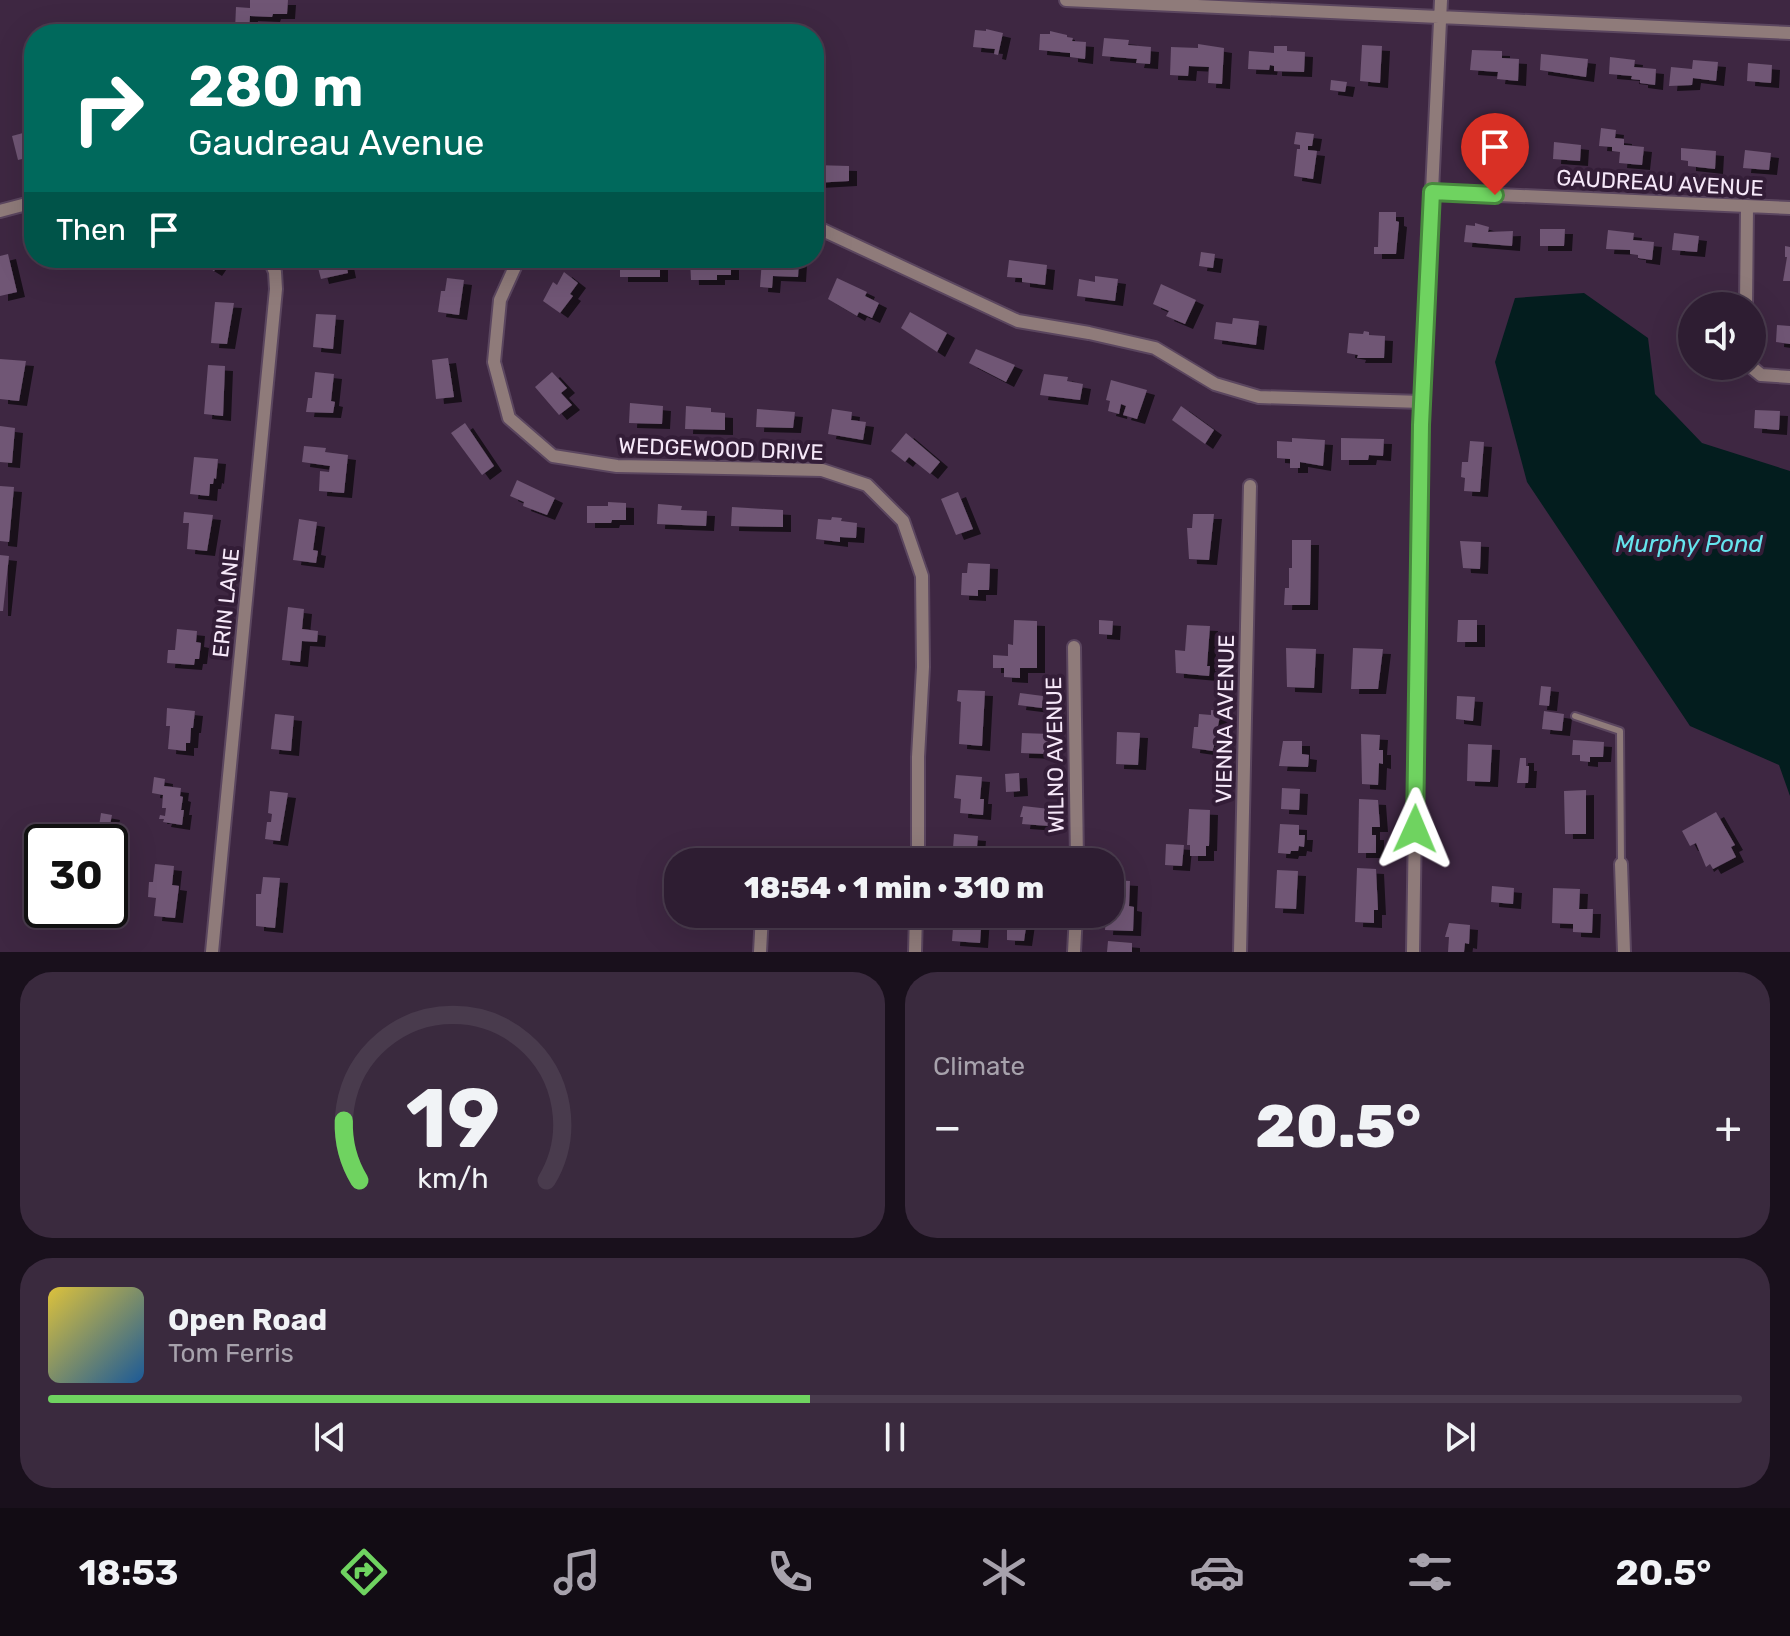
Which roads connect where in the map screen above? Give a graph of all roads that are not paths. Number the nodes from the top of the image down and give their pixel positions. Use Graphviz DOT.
graph roads {
  1 [pos="1066,0"];
  2 [pos="1441,0"];
  3 [pos="1440,15"];
  4 [pos="1790,33"];
  5 [pos="1432,192"];
  6 [pos="24,205"];
  7 [pos="1747,207"];
  8 [pos="1790,208"];
  9 [pos="0,211"];
  10 [pos="824,231"];
  11 [pos="273,268"];
  12 [pos="514,268"];
  13 [pos="1746,292"];
  14 [pos="1766,375"];
  15 [pos="1790,377"];
  16 [pos="1422,402"];
  17 [pos="1250,486"];
  18 [pos="1074,647"];
  19 [pos="1575,716"];
  20 [pos="918,848"];
  21 [pos="1077,848"];
  22 [pos="1621,864"];
  23 [pos="761,928"];
  24 [pos="916,928"];
  25 [pos="1075,928"];
  26 [pos="212,952"];
  27 [pos="760,952"];
  28 [pos="915,952"];
  29 [pos="1074,952"];
  30 [pos="1240,952"];
  31 [pos="1413,952"];
  32 [pos="1624,952"];
  1 -- 3 [label="street"];
  2 -- 3 [label="street"];
  3 -- 4 [label="street"];
  3 -- 5 [label="street"];
  5 -- 7 [label="street, GAUDREAU AVENUE"];
  5 -- 16 [label="street"];
  6 -- 9 [label="street"];
  7 -- 8 [label="street, GAUDREAU AVENUE"];
  7 -- 13 [label="street"];
  10 -- 16 [label="street"];
  11 -- 26 [label="street, ERIN LANE"];
  12 -- 20 [label="street, WEDGEWOOD DRIVE"];
  14 -- 15 [label="street"];
  16 -- 31 [label="street"];
  17 -- 30 [label="street, VIENNA AVENUE"];
  18 -- 21 [label="street, WILNO AVENUE"];
  19 -- 22 [label="lane"];
  22 -- 32 [label="street"];
  23 -- 27 [label="street"];
  24 -- 28 [label="street"];
  25 -- 29 [label="street"];
}
